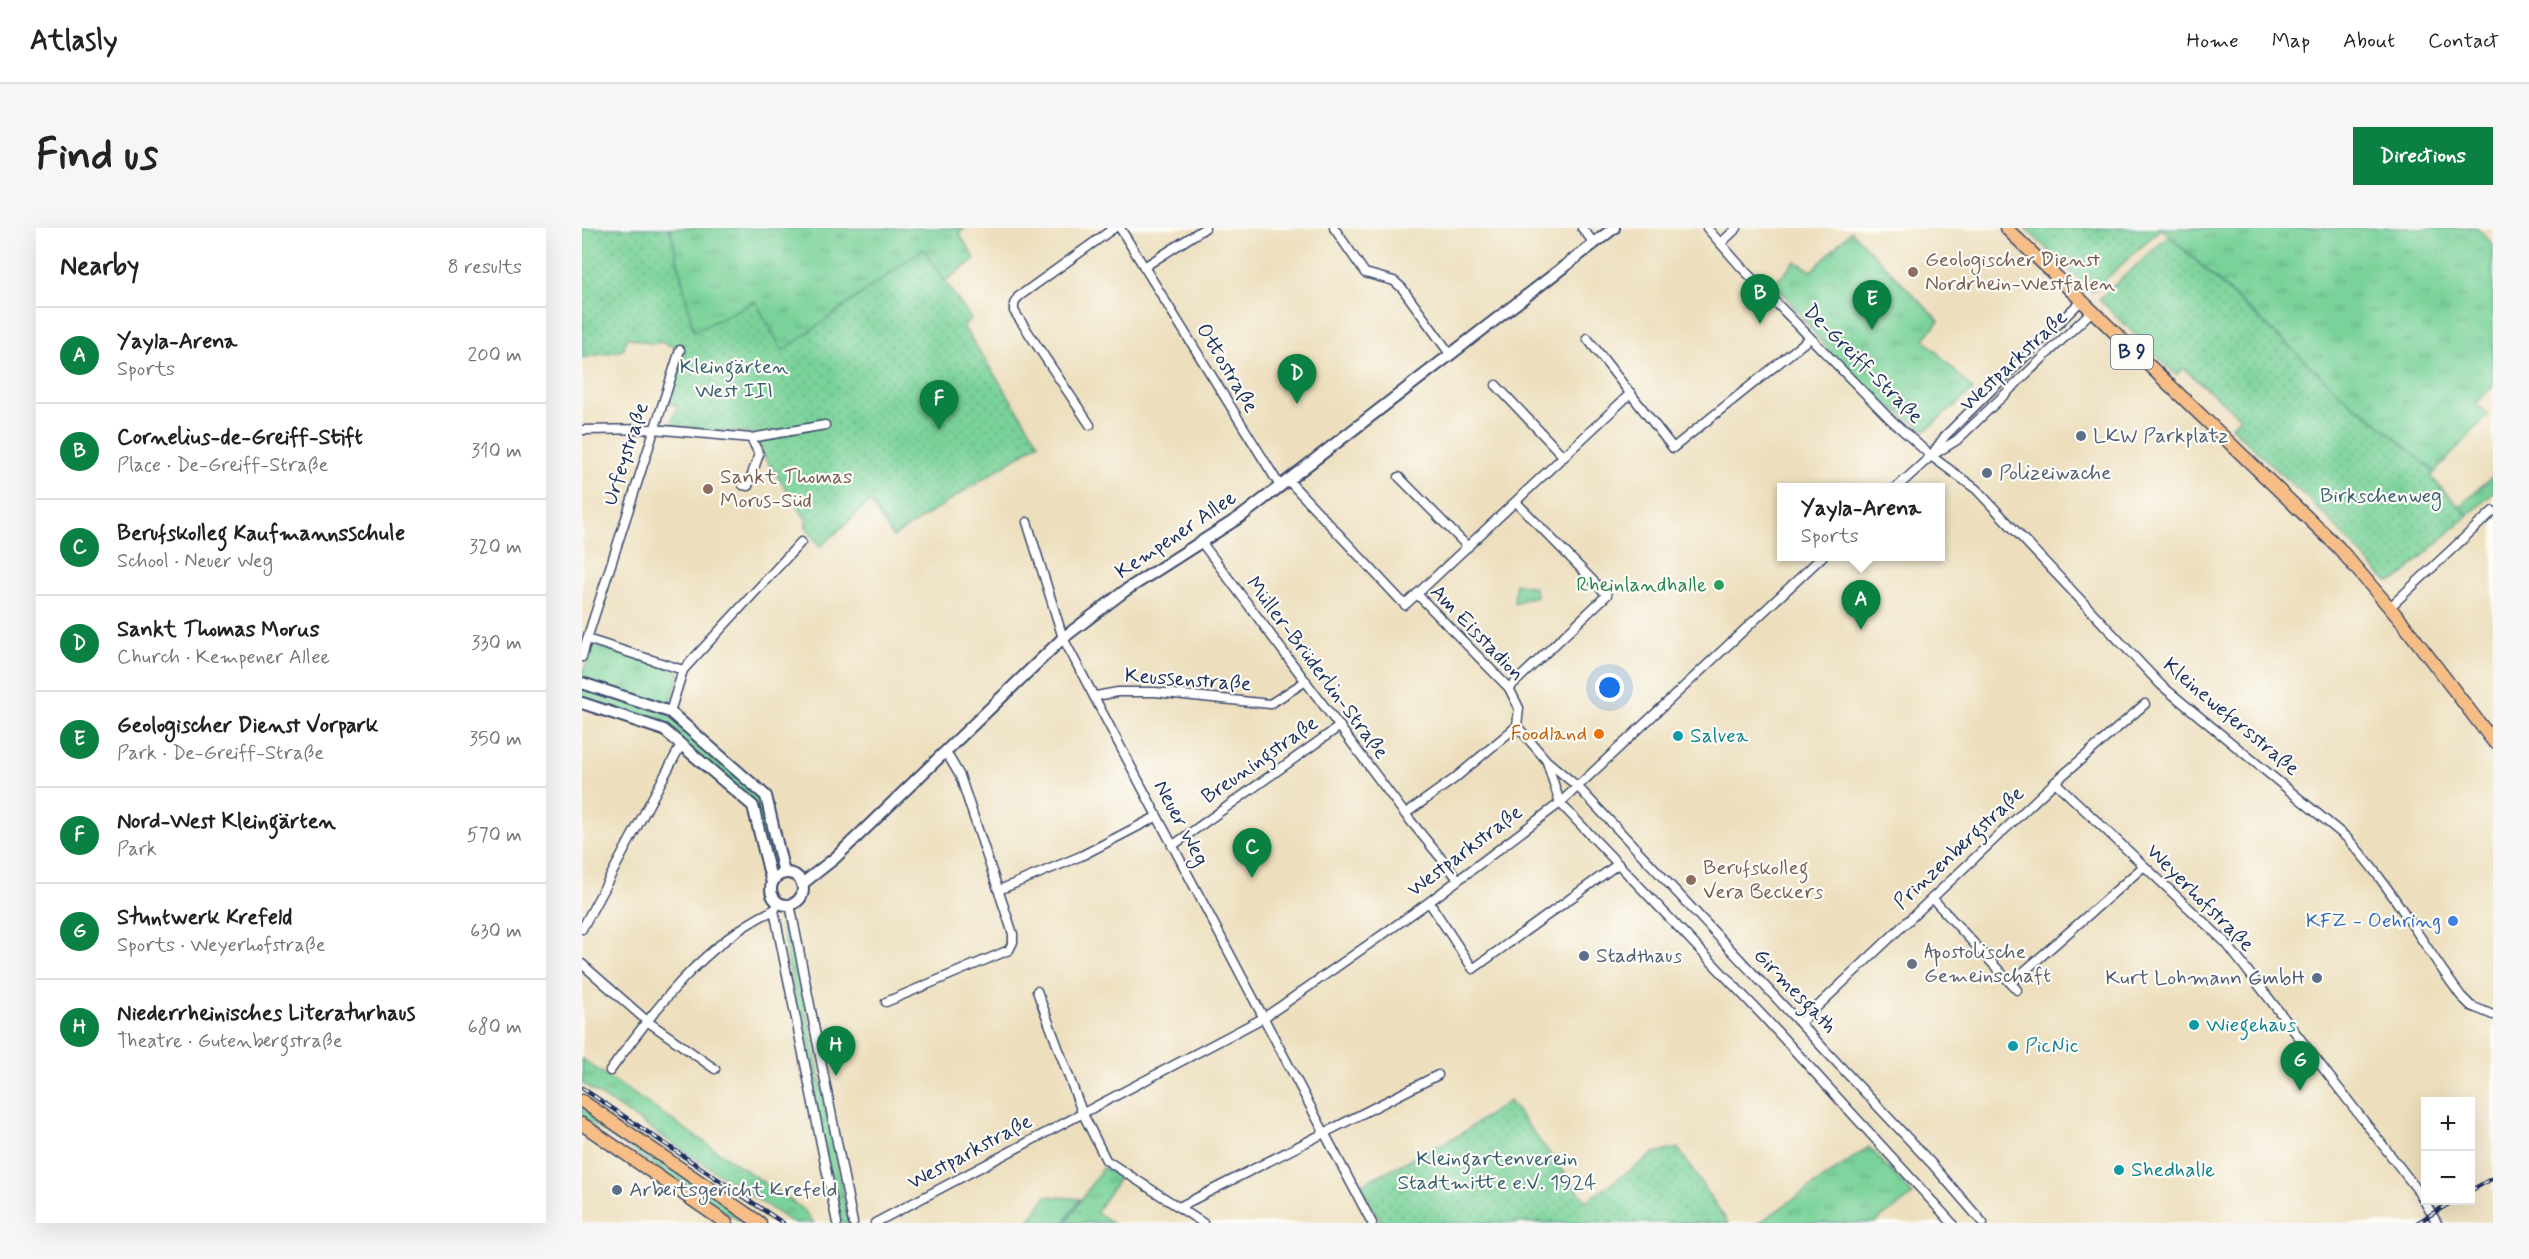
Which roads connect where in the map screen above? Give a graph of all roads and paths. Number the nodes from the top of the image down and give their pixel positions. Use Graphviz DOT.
graph roads {
  1 [pos="1114,228"];
  2 [pos="1120,228"];
  3 [pos="1205,228"];
  4 [pos="1334,228"];
  5 [pos="1582,228"];
  6 [pos="1612,228"];
  7 [pos="1707,228"];
  8 [pos="1737,228"];
  9 [pos="2006,228"];
  10 [pos="1594,243"];
  11 [pos="1721,243"];
  12 [pos="1144,267"];
  13 [pos="2081,301"];
  14 [pos="2091,312"];
  15 [pos="1587,338"];
  16 [pos="1810,338"];
  17 [pos="680,350"];
  18 [pos="1450,354"];
  19 [pos="1496,385"];
  20 [pos="1631,393"];
  21 [pos="825,425"];
  22 [pos="1090,425"];
  23 [pos="653,429"];
  24 [pos="582,430"];
  25 [pos="751,438"];
  26 [pos="1931,456"];
  27 [pos="1564,457"];
  28 [pos="1399,477"];
  29 [pos="1284,483"];
  30 [pos="1901,483"];
  31 [pos="742,485"];
  32 [pos="1516,502"];
  33 [pos="2493,511"];
  34 [pos="1027,522"];
  35 [pos="801,542"];
  36 [pos="1202,543"];
  37 [pos="1468,547"];
  38 [pos="1818,561"];
  39 [pos="1417,594"];
  40 [pos="2390,607"];
  41 [pos="1063,638"];
  42 [pos="587,639"];
  43 [pos="582,657"];
  44 [pos="683,670"];
  45 [pos="1306,681"];
  46 [pos="582,683"];
  47 [pos="1509,688"];
  48 [pos="1096,696"];
  49 [pos="582,703"];
  50 [pos="2145,704"];
  51 [pos="670,712"];
  52 [pos="1340,726"];
  53 [pos="1517,726"];
  54 [pos="664,730"];
  55 [pos="2493,741"];
  56 [pos="681,745"];
  57 [pos="946,752"];
  58 [pos="1547,761"];
  59 [pos="2055,782"];
  60 [pos="1578,787"];
  61 [pos="1560,803"];
  62 [pos="1405,814"];
  63 [pos="1156,817"];
  64 [pos="1172,846"];
  65 [pos="1617,864"];
  66 [pos="2144,866"];
  67 [pos="784,873"];
  68 [pos="1458,879"];
  69 [pos="772,884"];
  70 [pos="802,884"];
  71 [pos="999,890"];
  72 [pos="1932,898"];
  73 [pos="1429,902"];
  74 [pos="790,904"];
  75 [pos="777,906"];
  76 [pos="582,930"];
  77 [pos="582,964"];
  78 [pos="1037,991"];
  79 [pos="886,1002"];
  80 [pos="2493,1016"];
  81 [pos="1263,1018"];
  82 [pos="647,1021"];
  83 [pos="1801,1022"];
  84 [pos="715,1069"];
  85 [pos="610,1071"];
  86 [pos="1438,1075"];
  87 [pos="582,1101"];
  88 [pos="1082,1113"];
  89 [pos="582,1124"];
  90 [pos="1324,1133"];
  91 [pos="1179,1207"];
  92 [pos="726,1223"];
  93 [pos="760,1223"];
  94 [pos="837,1223"];
  95 [pos="854,1223"];
  96 [pos="875,1223"];
  97 [pos="1203,1223"];
  98 [pos="1372,1223"];
  99 [pos="1952,1223"];
  100 [pos="1983,1223"];
  101 [pos="2437,1223"];
  1 -- 22 [label="street"];
  2 -- 12 [label="street, Ottostraße"];
  3 -- 12 [label="street"];
  4 -- 18 [label="street"];
  5 -- 10 [label="street"];
  6 -- 10 [label="street, Kempener Allee"];
  7 -- 11 [label="street, De-Greiff-Straße"];
  8 -- 11 [label="street"];
  9 -- 13 [label="main road, B 9"];
  10 -- 18 [label="street, Kempener Allee"];
  11 -- 16 [label="street, De-Greiff-Straße"];
  12 -- 29 [label="street, Ottostraße"];
  13 -- 14 [label="main road, B 9"];
  13 -- 26 [label="street, Westparkstraße"];
  14 -- 26 [label="street, Westparkstraße"];
  14 -- 40 [label="main road, B 9"];
  15 -- 20 [label="street"];
  16 -- 20 [label="street"];
  16 -- 26 [label="street, De-Greiff-Straße"];
  17 -- 23 [label="street, Urfeystraße"];
  18 -- 29 [label="street, Kempener Allee"];
  19 -- 27 [label="street"];
  20 -- 27 [label="street"];
  21 -- 25 [label="street"];
  23 -- 24 [label="street"];
  23 -- 25 [label="street"];
  23 -- 42 [label="street, Urfeystraße"];
  25 -- 31 [label="street"];
  26 -- 30 [label="street, Westparkstraße"];
  26 -- 80 [label="street, Kleinewefersstraße"];
  27 -- 32 [label="street"];
  28 -- 37 [label="street"];
  29 -- 36 [label="street, Kempener Allee"];
  29 -- 39 [label="street, Am Eisstadion"];
  32 -- 37 [label="street"];
  32 -- 47 [label="street"];
  33 -- 40 [label="street"];
  34 -- 41 [label="street, Neuer Weg"];
  35 -- 44 [label="street"];
  36 -- 41 [label="street, Kempener Allee"];
  36 -- 45 [label="street, Müller-Brüderlin-Straße"];
  37 -- 39 [label="street"];
  38 -- 60 [label="street, Westparkstraße"];
  39 -- 47 [label="street, Am Eisstadion"];
  40 -- 55 [label="main road, B 9"];
  41 -- 48 [label="street, Neuer Weg"];
  41 -- 57 [label="street, Kempener Allee"];
  42 -- 43 [label="street, Urfeystraße"];
  42 -- 44 [label="street"];
  44 -- 51 [label="street"];
  45 -- 48 [label="street, Keussenstraße"];
  45 -- 52 [label="street, Müller-Brüderlin-Straße"];
  46 -- 51 [label="street"];
  47 -- 53 [label="street, Am Eisstadion"];
  48 -- 63 [label="street, Neuer Weg"];
  49 -- 54 [label="street"];
  50 -- 59 [label="street, Prinzenbergstraße"];
  51 -- 54 [label="street"];
  51 -- 67 [label="street"];
  52 -- 62 [label="street, Müller-Brüderlin-Straße"];
  52 -- 64 [label="street, Breuningstraße"];
  53 -- 58 [label="street"];
  53 -- 62 [label="street"];
  54 -- 56 [label="street"];
  56 -- 69 [label="street"];
  56 -- 76 [label="street"];
  57 -- 70 [label="street, Kempener Allee"];
  57 -- 71 [label="street"];
  58 -- 60 [label="street"];
  58 -- 61 [label="street"];
  59 -- 66 [label="street, Weyerhofstraße"];
  59 -- 72 [label="street, Prinzenbergstraße"];
  60 -- 61 [label="street, Westparkstraße"];
  60 -- 83 [label="street, Girmesgath"];
  61 -- 65 [label="street, Girmesgath"];
  61 -- 68 [label="street, Westparkstraße"];
  62 -- 68 [label="street, Müller-Brüderlin-Straße"];
  63 -- 64 [label="street, Neuer Weg"];
  63 -- 71 [label="street"];
  64 -- 81 [label="street, Neuer Weg"];
  65 -- 73 [label="street"];
  65 -- 99 [label="street, Girmesgath"];
  66 -- 72 [label="street"];
  66 -- 101 [label="street, Weyerhofstraße"];
  67 -- 69 [label="street"];
  67 -- 70 [label="street"];
  68 -- 73 [label="street, Westparkstraße"];
  69 -- 75 [label="street"];
  70 -- 74 [label="street"];
  71 -- 79 [label="street"];
  72 -- 83 [label="street, Prinzenbergstraße"];
  73 -- 81 [label="street, Westparkstraße"];
  74 -- 75 [label="street"];
  74 -- 95 [label="street"];
  75 -- 82 [label="street"];
  75 -- 94 [label="street"];
  77 -- 82 [label="street"];
  78 -- 88 [label="street"];
  81 -- 88 [label="street, Westparkstraße"];
  81 -- 90 [label="street, Neuer Weg"];
  82 -- 84 [label="street"];
  82 -- 85 [label="street"];
  83 -- 100 [label="street, Girmesgath"];
  86 -- 90 [label="street"];
  87 -- 93 [label="main road"];
  88 -- 91 [label="street"];
  88 -- 96 [label="street, Westparkstraße"];
  89 -- 92 [label="main road"];
  90 -- 91 [label="street"];
  90 -- 98 [label="street, Neuer Weg"];
  91 -- 97 [label="street"];
}
